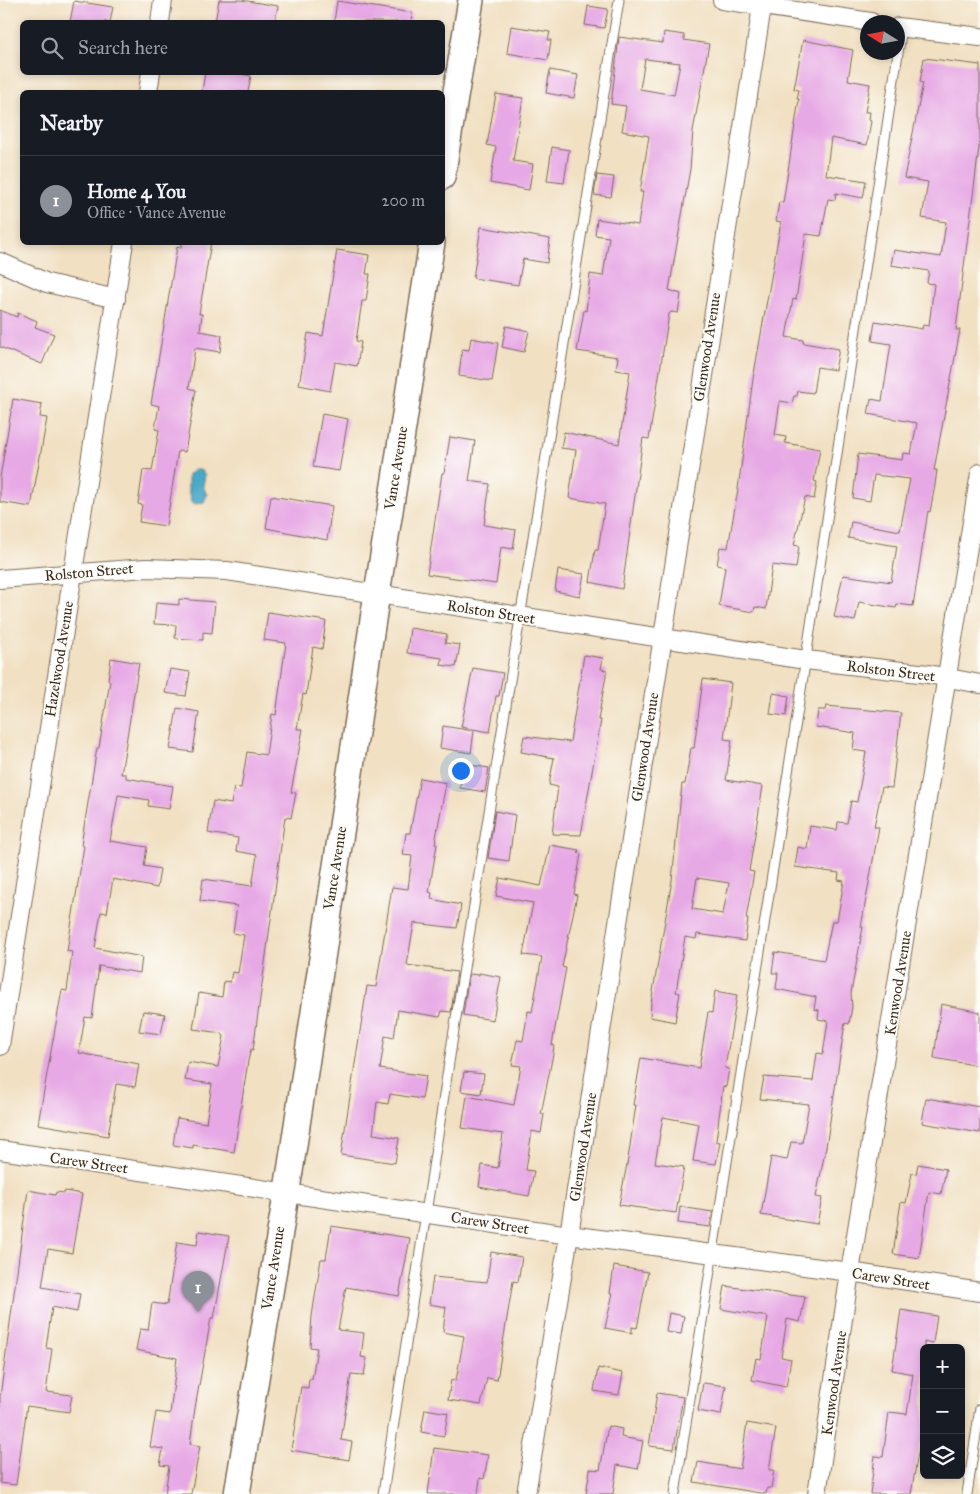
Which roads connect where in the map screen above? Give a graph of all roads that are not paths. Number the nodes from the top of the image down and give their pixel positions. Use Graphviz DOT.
graph roads {
  1 [pos="163,0"];
  2 [pos="470,0"];
  3 [pos="619,0"];
  4 [pos="722,0"];
  5 [pos="762,3"];
  6 [pos="160,20"];
  7 [pos="860,20"];
  8 [pos="905,28"];
  9 [pos="980,37"];
  10 [pos="895,60"];
  11 [pos="151,75"];
  12 [pos="148,90"];
  13 [pos="445,158"];
  14 [pos="124,245"];
  15 [pos="432,245"];
  16 [pos="0,262"];
  17 [pos="116,299"];
  18 [pos="980,473"];
  19 [pos="72,575"];
  20 [pos="0,579"];
  21 [pos="376,595"];
  22 [pos="520,617"];
  23 [pos="663,638"];
  24 [pos="806,660"];
  25 [pos="948,678"];
  26 [pos="980,684"];
  27 [pos="0,1046"];
  28 [pos="0,1150"];
  29 [pos="285,1192"];
  30 [pos="427,1213"];
  31 [pos="570,1235"];
  32 [pos="712,1254"];
  33 [pos="850,1272"];
  34 [pos="980,1292"];
  35 [pos="980,1408"];
  36 [pos="237,1494"];
  37 [pos="383,1494"];
  38 [pos="526,1494"];
  39 [pos="675,1494"];
  40 [pos="817,1494"];
  41 [pos="967,1494"];
  1 -- 6 [label="street"];
  2 -- 13 [label="street"];
  3 -- 22 [label="lane"];
  4 -- 5 [label="street"];
  5 -- 7 [label="street"];
  5 -- 23 [label="street, Glenwood Avenue"];
  8 -- 9 [label="street"];
  10 -- 24 [label="lane"];
  11 -- 12 [label="street"];
  14 -- 17 [label="street, Hazelwood Avenue"];
  15 -- 21 [label="street, Vance Avenue"];
  16 -- 17 [label="street"];
  17 -- 19 [label="street, Hazelwood Avenue"];
  18 -- 25 [label="street, Kenwood Avenue"];
  19 -- 20 [label="street, Rolston Street"];
  19 -- 21 [label="street, Rolston Street"];
  19 -- 27 [label="street, Hazelwood Avenue"];
  21 -- 22 [label="street, Rolston Street"];
  21 -- 29 [label="street, Vance Avenue"];
  22 -- 23 [label="street, Rolston Street"];
  22 -- 30 [label="lane"];
  23 -- 24 [label="street, Rolston Street"];
  23 -- 31 [label="street, Glenwood Avenue"];
  24 -- 25 [label="street, Rolston Street"];
  24 -- 32 [label="lane"];
  25 -- 26 [label="street, Rolston Street"];
  25 -- 33 [label="street, Kenwood Avenue"];
  28 -- 29 [label="street, Carew Street"];
  29 -- 30 [label="street, Carew Street"];
  29 -- 36 [label="street, Vance Avenue"];
  30 -- 31 [label="street, Carew Street"];
  30 -- 37 [label="lane"];
  31 -- 32 [label="street, Carew Street"];
  31 -- 38 [label="street, Glenwood Avenue"];
  32 -- 33 [label="street, Carew Street"];
  32 -- 39 [label="lane"];
  33 -- 34 [label="street, Carew Street"];
  33 -- 40 [label="street, Kenwood Avenue"];
  35 -- 41 [label="lane"];
}
